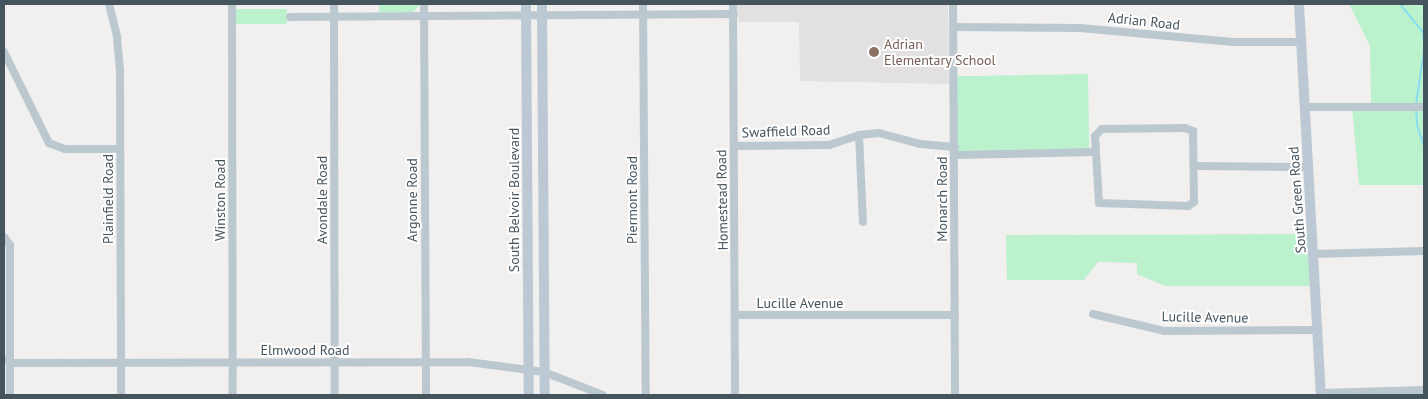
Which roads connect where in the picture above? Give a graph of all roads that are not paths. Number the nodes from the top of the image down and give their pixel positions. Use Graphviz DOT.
graph roads {
  1 [pos="109,4"];
  2 [pos="232,4"];
  3 [pos="334,4"];
  4 [pos="424,4"];
  5 [pos="526,4"];
  6 [pos="542,4"];
  7 [pos="643,4"];
  8 [pos="734,4"];
  9 [pos="953,4"];
  10 [pos="1299,4"];
  11 [pos="643,14"];
  12 [pos="734,14"];
  13 [pos="424,16"];
  14 [pos="526,16"];
  15 [pos="542,16"];
  16 [pos="290,17"];
  17 [pos="334,17"];
  18 [pos="954,27"];
  19 [pos="1301,42"];
  20 [pos="4,52"];
  21 [pos="1305,106"];
  22 [pos="1424,107"];
  23 [pos="859,135"];
  24 [pos="734,146"];
  25 [pos="120,149"];
  26 [pos="955,151"];
  27 [pos="1096,152"];
  28 [pos="1196,166"];
  29 [pos="1308,167"];
  30 [pos="863,222"];
  31 [pos="4,237"];
  32 [pos="1424,251"];
  33 [pos="1314,254"];
  34 [pos="1093,314"];
  35 [pos="736,315"];
  36 [pos="955,315"];
  37 [pos="1318,330"];
  38 [pos="7,360"];
  39 [pos="424,361"];
  40 [pos="232,362"];
  41 [pos="335,363"];
  42 [pos="121,364"];
  43 [pos="528,369"];
  44 [pos="544,372"];
  45 [pos="1424,390"];
  46 [pos="1321,394"];
  47 [pos="10,395"];
  48 [pos="121,395"];
  49 [pos="233,395"];
  50 [pos="335,395"];
  51 [pos="426,395"];
  52 [pos="529,395"];
  53 [pos="544,395"];
  54 [pos="603,395"];
  55 [pos="646,395"];
  56 [pos="735,395"];
  57 [pos="955,395"];
  1 -- 25 [label="street, Plainfield Road"];
  2 -- 40 [label="street, Winston Road"];
  3 -- 17 [label="street, Avondale Road"];
  4 -- 13 [label="street, Argonne Road"];
  5 -- 14 [label="street, South Belvoir Boulevard"];
  6 -- 15 [label="street, South Belvoir Boulevard"];
  7 -- 11 [label="street, Piermont Road"];
  8 -- 12 [label="street, Homestead Road"];
  9 -- 18 [label="street, Monarch Road"];
  10 -- 19 [label="street, South Green Road"];
  11 -- 12 [label="street"];
  11 -- 15 [label="street"];
  11 -- 55 [label="street, Piermont Road"];
  12 -- 24 [label="street, Homestead Road"];
  13 -- 14 [label="street"];
  13 -- 17 [label="street"];
  13 -- 39 [label="street, Argonne Road"];
  14 -- 15 [label="street"];
  14 -- 43 [label="street, South Belvoir Boulevard"];
  15 -- 44 [label="street, South Belvoir Boulevard"];
  16 -- 17 [label="street"];
  17 -- 41 [label="street, Avondale Road"];
  18 -- 19 [label="street, Adrian Road"];
  18 -- 26 [label="street, Monarch Road"];
  19 -- 21 [label="street, South Green Road"];
  20 -- 25 [label="street"];
  21 -- 22 [label="street"];
  21 -- 29 [label="street, South Green Road"];
  23 -- 24 [label="street, Swaffield Road"];
  23 -- 26 [label="street, Swaffield Road"];
  23 -- 30 [label="street"];
  24 -- 35 [label="street, Homestead Road"];
  25 -- 42 [label="street, Plainfield Road"];
  26 -- 27 [label="street, Swaffield Road"];
  26 -- 36 [label="street, Monarch Road"];
  27 -- 28 [label="street"];
  27 -- 28 [label="street"];
  28 -- 29 [label="street"];
  29 -- 33 [label="street, South Green Road"];
  31 -- 38 [label="street"];
  32 -- 33 [label="street"];
  33 -- 37 [label="street, South Green Road"];
  34 -- 37 [label="street, Lucille Avenue"];
  35 -- 36 [label="street, Lucille Avenue"];
  35 -- 56 [label="street, Homestead Road"];
  36 -- 57 [label="street, Monarch Road"];
  37 -- 46 [label="street, South Green Road"];
  38 -- 42 [label="street, Elmwood Road"];
  38 -- 47 [label="street"];
  39 -- 41 [label="street, Elmwood Road"];
  39 -- 43 [label="street, Elmwood Road"];
  39 -- 51 [label="street, Argonne Road"];
  40 -- 41 [label="street, Elmwood Road"];
  40 -- 42 [label="street, Elmwood Road"];
  40 -- 49 [label="street, Winston Road"];
  41 -- 50 [label="street, Avondale Road"];
  42 -- 48 [label="street, Plainfield Road"];
  43 -- 44 [label="street, Elmwood Road"];
  43 -- 52 [label="street, South Belvoir Boulevard"];
  44 -- 53 [label="street, South Belvoir Boulevard"];
  44 -- 54 [label="street, Elmwood Road"];
  45 -- 46 [label="street"];
}
